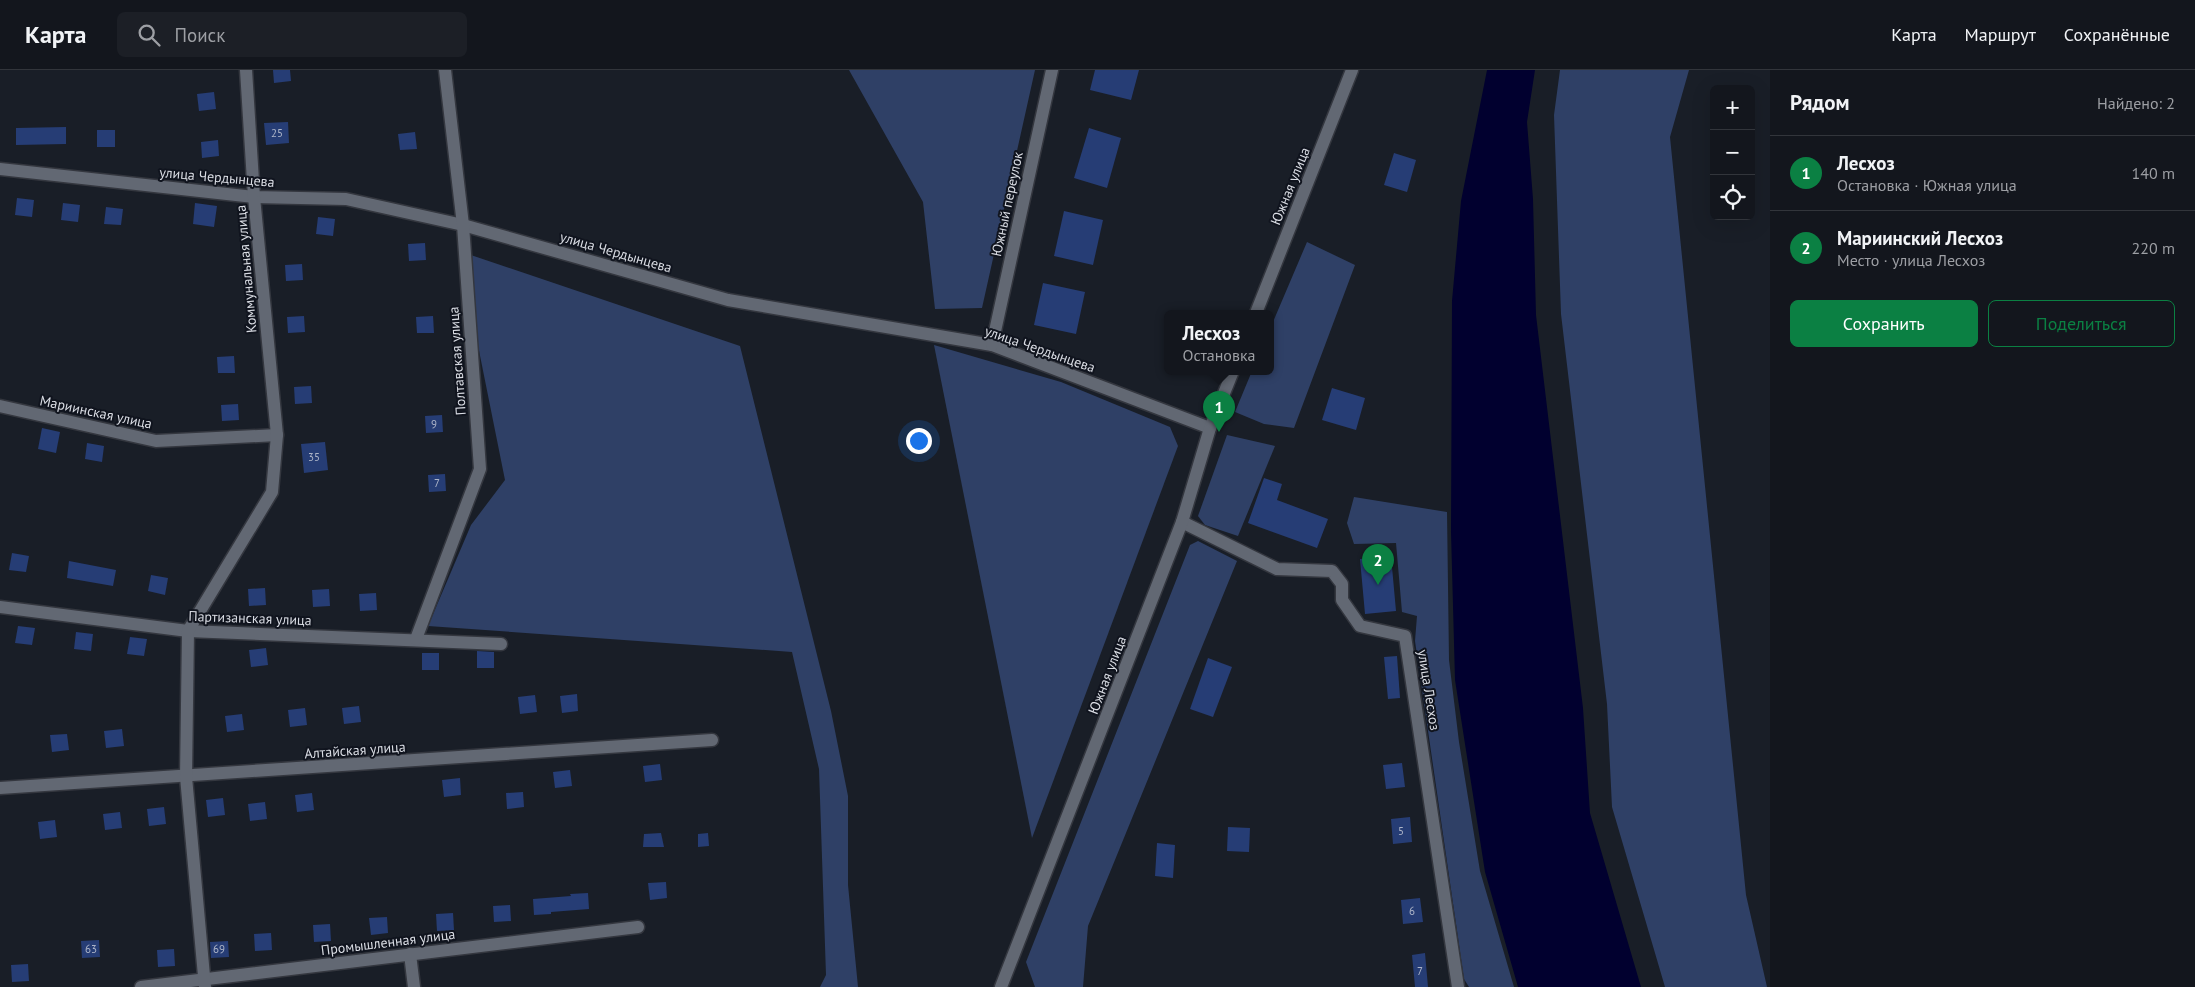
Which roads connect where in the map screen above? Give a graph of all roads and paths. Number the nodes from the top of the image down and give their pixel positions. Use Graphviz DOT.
graph roads {
  1 [pos="246,70"];
  2 [pos="445,70"];
  3 [pos="1052,70"];
  4 [pos="1352,70"];
  5 [pos="0,169"];
  6 [pos="254,197"];
  7 [pos="463,225"];
  8 [pos="1257,310"];
  9 [pos="992,345"];
  10 [pos="1231,375"];
  11 [pos="0,406"];
  12 [pos="1210,428"];
  13 [pos="277,435"];
  14 [pos="1182,522"];
  15 [pos="0,607"];
  16 [pos="188,631"];
  17 [pos="416,639"];
  18 [pos="500,644"];
  19 [pos="712,740"];
  20 [pos="186,777"];
  21 [pos="0,788"];
  22 [pos="638,927"];
  23 [pos="410,954"];
  24 [pos="204,983"];
  25 [pos="141,987"];
  26 [pos="414,987"];
  27 [pos="1001,987"];
  28 [pos="1458,987"];
  1 -- 6 [label="street, Коммунальная улица"];
  2 -- 7 [label="street, Полтавская улица"];
  3 -- 9 [label="street, Южный переулок"];
  4 -- 8 [label="street, Южная улица"];
  5 -- 6 [label="street, улица Чердынцева"];
  6 -- 7 [label="street, улица Чердынцева"];
  6 -- 13 [label="street, Коммунальная улица"];
  7 -- 9 [label="street, улица Чердынцева"];
  7 -- 17 [label="street, Полтавская улица"];
  9 -- 12 [label="street, улица Чердынцева"];
  10 -- 12 [label="street, Южная улица"];
  11 -- 13 [label="street, Мариинская улица"];
  12 -- 14 [label="street, Южная улица"];
  13 -- 16 [label="street, Коммунальная улица"];
  14 -- 27 [label="street, Южная улица"];
  14 -- 28 [label="street, улица Лесхоз"];
  15 -- 16 [label="street, Партизанская улица"];
  16 -- 17 [label="street, Партизанская улица"];
  16 -- 20 [label="street"];
  17 -- 18 [label="street, Партизанская улица"];
  19 -- 20 [label="street, Алтайская улица"];
  20 -- 21 [label="street, Алтайская улица"];
  20 -- 24 [label="street"];
  22 -- 23 [label="street, Промышленная улица"];
  23 -- 24 [label="street, Промышленная улица"];
  23 -- 26 [label="street"];
  24 -- 25 [label="street, Промышленная улица"];
}
